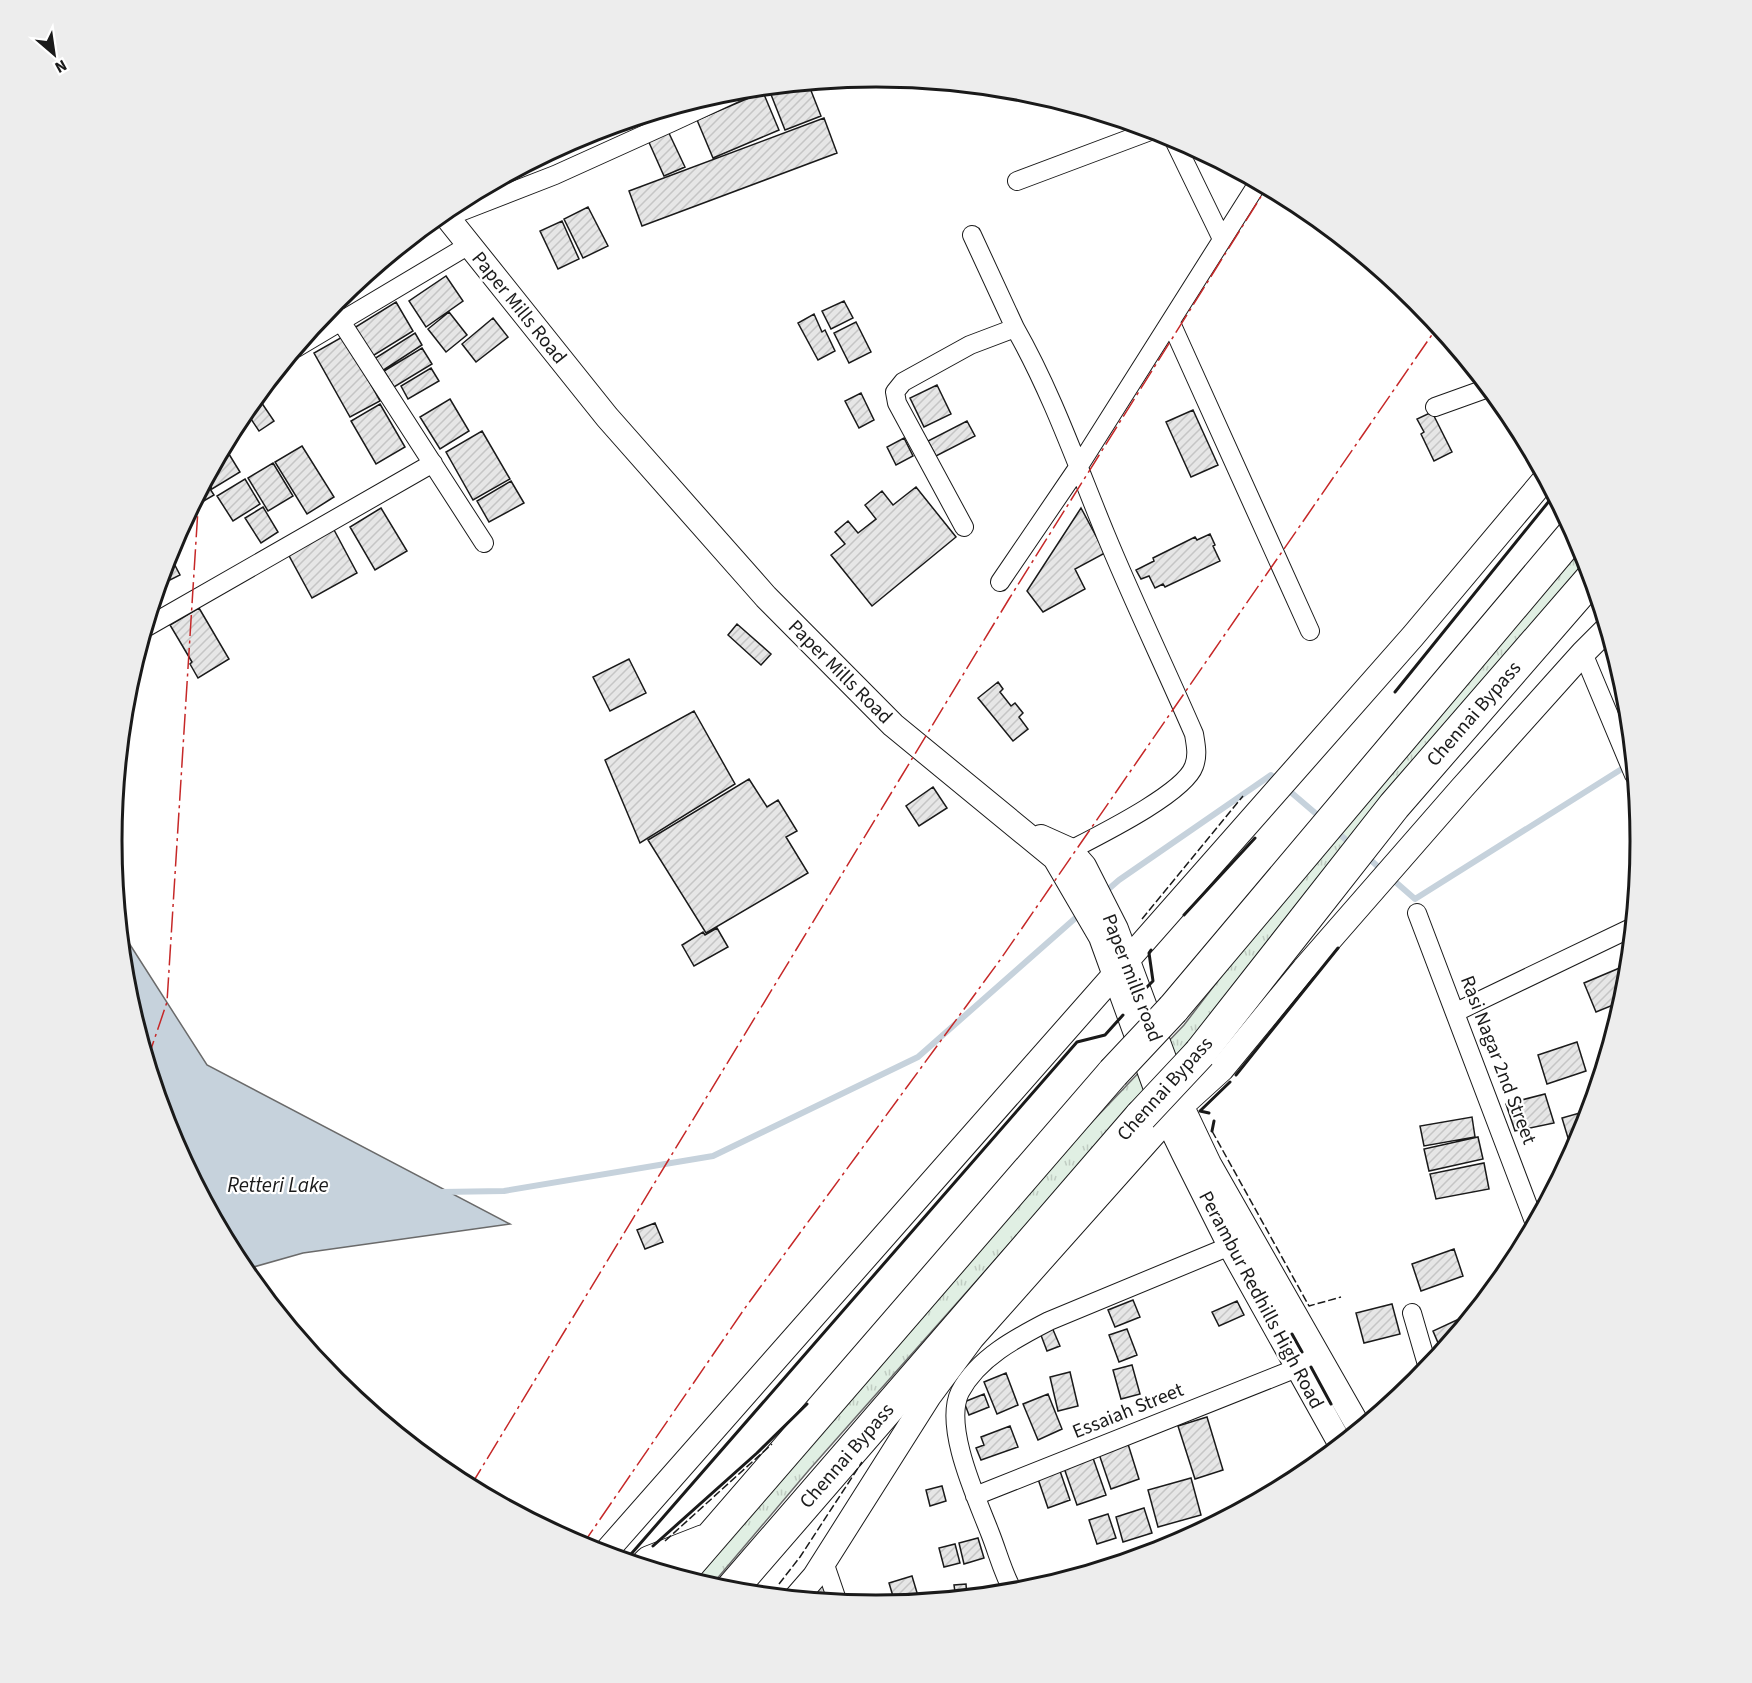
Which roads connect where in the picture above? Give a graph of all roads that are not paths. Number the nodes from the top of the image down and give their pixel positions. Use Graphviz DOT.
graph roads {
  1 [pos="662,118"];
  2 [pos="1140,135"];
  3 [pos="1179,151"];
  4 [pos="1017,182"];
  5 [pos="1254,189"];
  6 [pos="470,206"];
  7 [pos="449,220"];
  8 [pos="972,236"];
  9 [pos="1222,238"];
  10 [pos="469,245"];
  11 [pos="339,312"];
  12 [pos="337,314"];
  13 [pos="1171,322"];
  14 [pos="1015,328"];
  15 [pos="1481,391"];
  16 [pos="1435,407"];
  17 [pos="433,463"];
  18 [pos="1079,466"];
  19 [pos="1540,485"];
  20 [pos="964,527"];
  21 [pos="1567,541"];
  22 [pos="484,543"];
  23 [pos="1000,582"];
  24 [pos="1585,586"];
  25 [pos="154,623"];
  26 [pos="1310,631"];
  27 [pos="1601,635"];
  28 [pos="1583,653"];
  29 [pos="1625,754"];
  30 [pos="1068,862"];
  31 [pos="1418,913"];
  32 [pos="1625,931"];
  33 [pos="1127,962"];
  34 [pos="1456,1012"];
  35 [pos="1164,1114"];
  36 [pos="1184,1154"];
  37 [pos="1531,1214"];
  38 [pos="1230,1246"];
  39 [pos="1412,1313"];
  40 [pos="1425,1358"];
  41 [pos="1297,1368"];
  42 [pos="1360,1419"];
  43 [pos="1337,1439"];
  44 [pos="975,1496"];
  45 [pos="710,1539"];
  46 [pos="610,1547"];
  47 [pos="652,1561"];
  48 [pos="824,1562"];
  49 [pos="683,1570"];
  50 [pos="737,1583"];
  51 [pos="1009,1584"];
  52 [pos="801,1592"];
  53 [pos="835,1594"];
  1 -- 6 [label="street"];
  2 -- 4 [label="street"];
  3 -- 9 [label="street"];
  5 -- 9 [label="street"];
  7 -- 10 [label="street, Paper Mills Road"];
  8 -- 14 [label="street"];
  9 -- 13 [label="street"];
  10 -- 11 [label="street"];
  10 -- 30 [label="street, Paper Mills Road"];
  12 -- 17 [label="street"];
  13 -- 18 [label="street"];
  13 -- 26 [label="street"];
  14 -- 18 [label="street"];
  14 -- 20 [label="street"];
  15 -- 16 [label="street"];
  17 -- 22 [label="street"];
  17 -- 25 [label="street"];
  18 -- 23 [label="street"];
  18 -- 30 [label="street"];
  19 -- 33 [label="street"];
  21 -- 45 [label="highway, Chennai Bypass, bridge"];
  24 -- 35 [label="highway, Chennai Bypass, bridge"];
  27 -- 28 [label="street"];
  28 -- 29 [label="street"];
  28 -- 35 [label="street"];
  30 -- 33 [label="street, Paper Mills Road"];
  31 -- 34 [label="street, Rasi Nagar 2nd Street"];
  32 -- 34 [label="street"];
  33 -- 35 [label="street, Paper Mills Road"];
  33 -- 46 [label="street"];
  34 -- 37 [label="street, Rasi Nagar 2nd Street"];
  35 -- 36 [label="street, Paper Mills Road"];
  35 -- 42 [label="street, Perambur Redhills High Road"];
  35 -- 48 [label="street"];
  35 -- 50 [label="highway, Chennai Bypass"];
  36 -- 38 [label="street, Perambur Redhills High Road"];
  38 -- 41 [label="street, Perambur Redhills High Road"];
  38 -- 44 [label="street"];
  39 -- 40 [label="street"];
  41 -- 43 [label="street, Perambur Redhills High Road"];
  41 -- 44 [label="street, Essaiah Street"];
  44 -- 51 [label="street"];
  45 -- 47 [label="highway"];
  45 -- 49 [label="highway, Chennai Bypass"];
  48 -- 52 [label="street"];
  48 -- 53 [label="street"];
}
